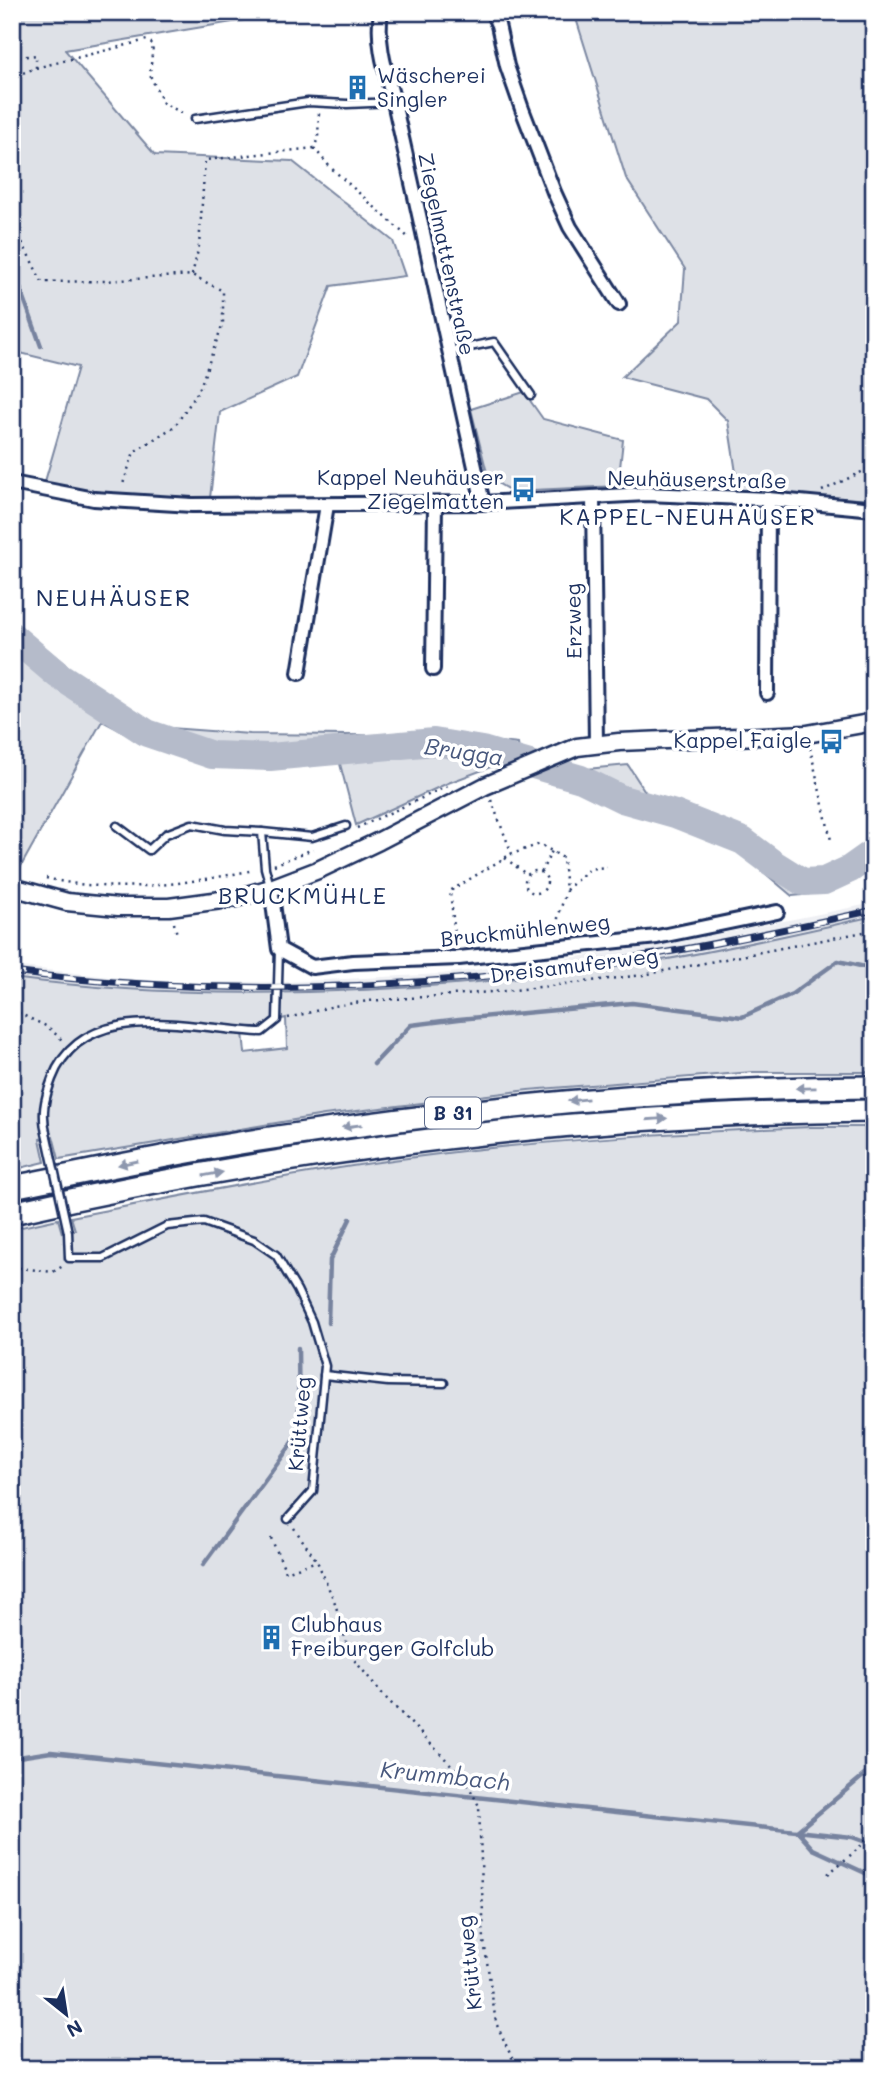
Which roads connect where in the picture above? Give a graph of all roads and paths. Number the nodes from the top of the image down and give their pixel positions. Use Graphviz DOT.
graph roads {
  1 [pos="381,12"];
  2 [pos="492,12"];
  3 [pos="12,58"];
  4 [pos="36,68"];
  5 [pos="12,77"];
  6 [pos="394,102"];
  7 [pos="319,103"];
  8 [pos="195,119"];
  9 [pos="314,148"];
  10 [pos="12,208"];
  11 [pos="426,253"];
  12 [pos="192,275"];
  13 [pos="619,304"];
  14 [pos="448,351"];
  15 [pos="531,395"];
  16 [pos="874,466"];
  17 [pos="12,483"];
  18 [pos="120,494"];
  19 [pos="593,497"];
  20 [pos="768,499"];
  21 [pos="809,502"];
  22 [pos="483,503"];
  23 [pos="435,504"];
  24 [pos="327,505"];
  25 [pos="874,509"];
  26 [pos="433,669"];
  27 [pos="299,673"];
  28 [pos="767,693"];
  29 [pos="874,722"];
  30 [pos="807,734"];
  31 [pos="596,744"];
  32 [pos="458,782"];
  33 [pos="485,786"];
  34 [pos="117,825"];
  35 [pos="346,829"];
  36 [pos="262,832"];
  37 [pos="831,840"];
  38 [pos="322,845"];
  39 [pos="552,851"];
  40 [pos="512,854"];
  41 [pos="505,858"];
  42 [pos="607,867"];
  43 [pos="265,868"];
  44 [pos="541,872"];
  45 [pos="527,875"];
  46 [pos="37,876"];
  47 [pos="12,887"];
  48 [pos="271,888"];
  49 [pos="566,891"];
  50 [pos="777,912"];
  51 [pos="174,924"];
  52 [pos="874,930"];
  53 [pos="177,934"];
  54 [pos="556,948"];
  55 [pos="279,949"];
  56 [pos="459,958"];
  57 [pos="12,1010"];
  58 [pos="277,1020"];
  59 [pos="71,1048"];
  60 [pos="874,1087"];
  61 [pos="874,1111"];
  62 [pos="12,1187"];
  63 [pos="12,1213"];
  64 [pos="69,1258"];
  65 [pos="12,1267"];
  66 [pos="324,1375"];
  67 [pos="444,1383"];
  68 [pos="288,1520"];
  69 [pos="271,1538"];
  70 [pos="317,1561"];
  71 [pos="870,1834"];
  72 [pos="828,1874"];
  73 [pos="512,2069"];
  1 -- 6 [label="street, Ziegelmattenstraße"];
  2 -- 13 [label="street"];
  3 -- 4 [label="path"];
  4 -- 5 [label="path"];
  4 -- 8 [label="path"];
  6 -- 7 [label="lane"];
  6 -- 11 [label="street, Ziegelmattenstraße"];
  7 -- 8 [label="lane"];
  7 -- 9 [label="path"];
  9 -- 11 [label="path"];
  9 -- 12 [label="path"];
  10 -- 12 [label="path"];
  11 -- 14 [label="street, Ziegelmattenstraße"];
  12 -- 18 [label="path"];
  14 -- 15 [label="lane"];
  14 -- 22 [label="street, Ziegelmattenstraße"];
  16 -- 21 [label="path"];
  17 -- 24 [label="street, Neuhäuserstraße"];
  19 -- 20 [label="street, Neuhäuserstraße"];
  19 -- 22 [label="street, Neuhäuserstraße"];
  19 -- 31 [label="street, Erzweg"];
  20 -- 21 [label="street, Neuhäuserstraße"];
  20 -- 28 [label="street"];
  21 -- 25 [label="street, Neuhäuserstraße"];
  22 -- 23 [label="street, Neuhäuserstraße"];
  23 -- 24 [label="street, Neuhäuserstraße"];
  23 -- 26 [label="street"];
  24 -- 27 [label="street"];
  29 -- 30 [label="street"];
  30 -- 31 [label="street"];
  30 -- 37 [label="path"];
  31 -- 33 [label="street"];
  32 -- 35 [label="path"];
  33 -- 40 [label="path"];
  33 -- 48 [label="street"];
  34 -- 36 [label="lane"];
  35 -- 36 [label="lane"];
  36 -- 43 [label="lane"];
  38 -- 43 [label="path"];
  39 -- 40 [label="path"];
  39 -- 44 [label="path"];
  39 -- 49 [label="path"];
  40 -- 41 [label="path"];
  41 -- 45 [label="path"];
  41 -- 56 [label="path"];
  42 -- 49 [label="path"];
  43 -- 46 [label="path"];
  43 -- 48 [label="lane"];
  44 -- 45 [label="path"];
  44 -- 45 [label="path"];
  47 -- 48 [label="street"];
  48 -- 55 [label="street"];
  49 -- 54 [label="path"];
  50 -- 54 [label="street, Bruckmühlenweg"];
  51 -- 53 [label="path"];
  52 -- 58 [label="path, Dreisamuferweg"];
  54 -- 56 [label="street, Bruckmühlenweg"];
  55 -- 56 [label="street, Bruckmühlenweg"];
  55 -- 58 [label="lane"];
  57 -- 59 [label="path"];
  58 -- 59 [label="lane"];
  59 -- 64 [label="lane, bridge"];
  60 -- 62 [label="highway, B 31, one-way"];
  63 -- 61 [label="highway, B 31, one-way"];
  64 -- 65 [label="path"];
  64 -- 66 [label="lane, Krüttweg"];
  66 -- 67 [label="lane"];
  66 -- 68 [label="lane, Krüttweg"];
  68 -- 70 [label="path, Krüttweg"];
  69 -- 70 [label="path"];
  70 -- 73 [label="path, Krüttweg"];
  71 -- 72 [label="path"];
}
